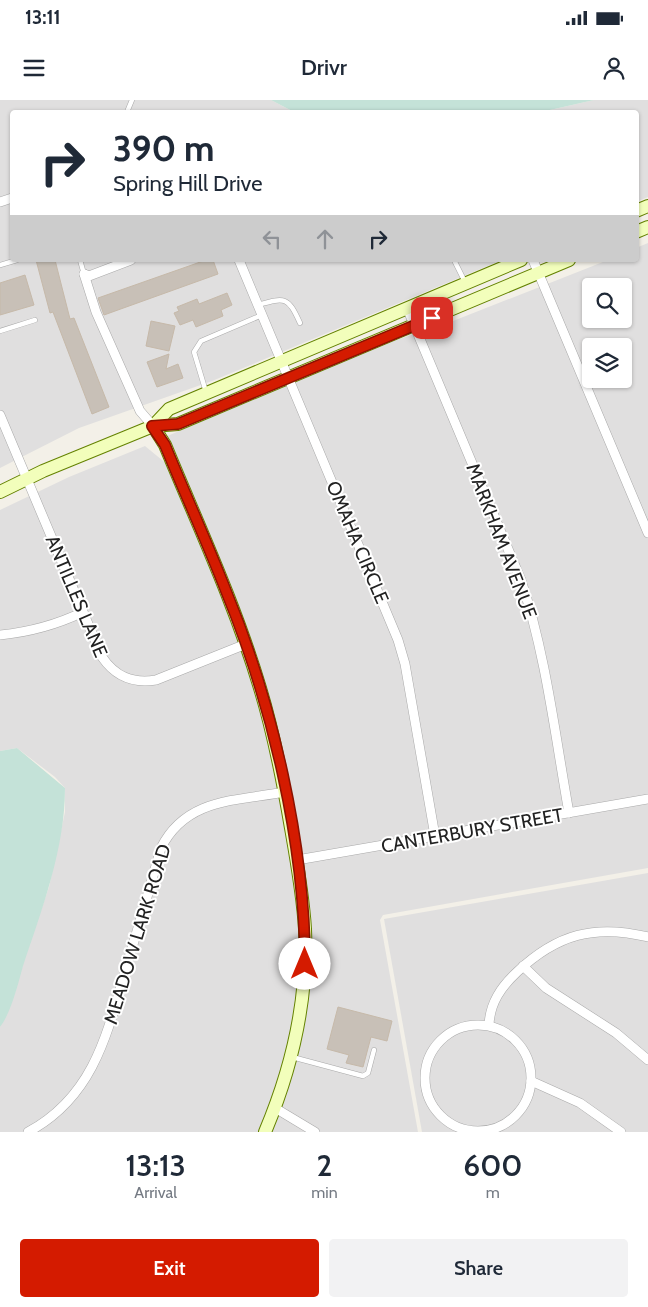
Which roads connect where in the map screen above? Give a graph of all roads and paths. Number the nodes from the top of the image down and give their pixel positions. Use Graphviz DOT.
graph roads {
  1 [pos="81,262"];
  2 [pos="126,262"];
  3 [pos="240,262"];
  4 [pos="455,262"];
  5 [pos="516,262"];
  6 [pos="534,262"];
  7 [pos="564,262"];
  8 [pos="539,273"];
  9 [pos="84,274"];
  10 [pos="466,283"];
  11 [pos="258,305"];
  12 [pos="407,308"];
  13 [pos="262,315"];
  14 [pos="35,320"];
  15 [pos="300,324"];
  16 [pos="414,325"];
  17 [pos="0,332"];
  18 [pos="282,361"];
  19 [pos="289,377"];
  20 [pos="207,394"];
  21 [pos="0,415"];
  22 [pos="152,426"];
  23 [pos="27,479"];
  24 [pos="0,492"];
  25 [pos="648,533"];
  26 [pos="83,612"];
  27 [pos="0,635"];
  28 [pos="246,644"];
  29 [pos="285,792"];
  30 [pos="648,799"];
  31 [pos="569,813"];
  32 [pos="435,836"];
  33 [pos="297,860"];
  34 [pos="648,937"];
  35 [pos="523,966"];
  36 [pos="489,1025"];
  37 [pos="374,1050"];
  38 [pos="291,1057"];
  39 [pos="648,1060"];
  40 [pos="531,1081"];
  41 [pos="275,1108"];
  42 [pos="28,1132"];
  43 [pos="265,1132"];
  44 [pos="316,1132"];
  45 [pos="484,1132"];
  46 [pos="621,1132"];
  1 -- 9 [label="lane"];
  2 -- 9 [label="street"];
  3 -- 11 [label="street, OMAHA CIRCLE"];
  4 -- 10 [label="lane"];
  5 -- 10 [label="main road"];
  6 -- 8 [label="street"];
  7 -- 8 [label="main road"];
  8 -- 16 [label="main road"];
  8 -- 25 [label="street"];
  9 -- 22 [label="street"];
  10 -- 12 [label="main road"];
  11 -- 13 [label="street, OMAHA CIRCLE"];
  11 -- 15 [label="lane"];
  12 -- 16 [label="street, MARKHAM AVENUE"];
  12 -- 18 [label="main road"];
  13 -- 18 [label="street, OMAHA CIRCLE"];
  13 -- 20 [label="lane"];
  14 -- 17 [label="lane"];
  16 -- 19 [label="main road"];
  16 -- 31 [label="street, MARKHAM AVENUE"];
  18 -- 19 [label="street, OMAHA CIRCLE"];
  18 -- 20 [label="main road"];
  19 -- 22 [label="main road"];
  19 -- 32 [label="street, OMAHA CIRCLE"];
  20 -- 22 [label="main road"];
  21 -- 23 [label="street, ANTILLES LANE"];
  22 -- 23 [label="main road"];
  22 -- 28 [label="main road"];
  23 -- 24 [label="main road"];
  23 -- 26 [label="street, ANTILLES LANE"];
  26 -- 27 [label="street"];
  26 -- 28 [label="street, ANTILLES LANE"];
  28 -- 29 [label="main road"];
  29 -- 33 [label="main road"];
  29 -- 42 [label="street, MEADOW LARK ROAD"];
  30 -- 31 [label="street, CANTERBURY STREET"];
  31 -- 32 [label="street, CANTERBURY STREET"];
  32 -- 33 [label="street, CANTERBURY STREET"];
  33 -- 38 [label="main road"];
  34 -- 35 [label="street"];
  35 -- 36 [label="street"];
  35 -- 39 [label="street"];
  36 -- 40 [label="street"];
  36 -- 45 [label="street"];
  37 -- 38 [label="lane"];
  38 -- 41 [label="main road"];
  40 -- 45 [label="street"];
  40 -- 46 [label="street"];
  41 -- 43 [label="main road"];
  41 -- 44 [label="street"];
}
